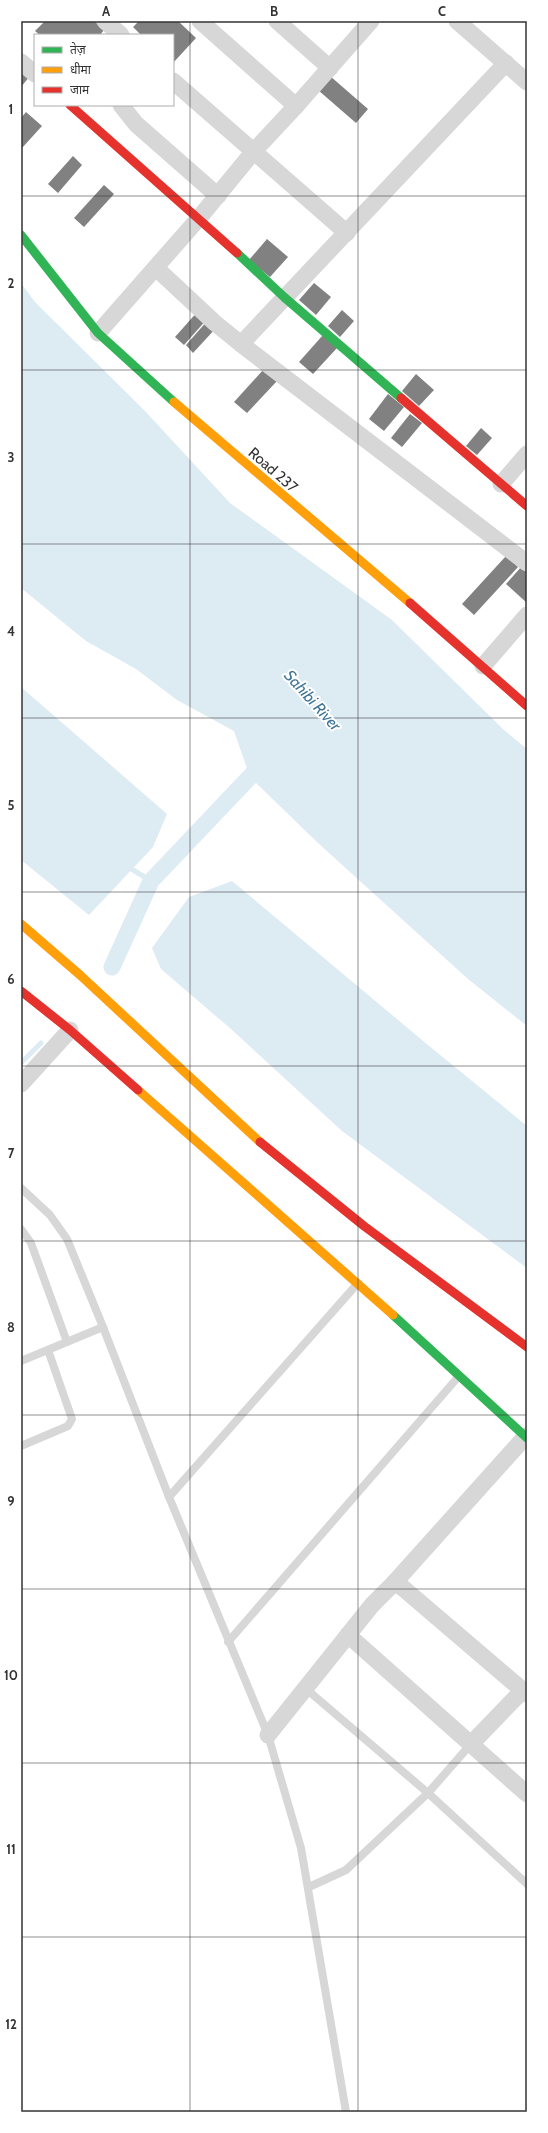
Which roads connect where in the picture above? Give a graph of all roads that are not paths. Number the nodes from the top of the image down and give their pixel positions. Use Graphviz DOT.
graph roads {
  1 [pos="200,21"];
  2 [pos="277,21"];
  3 [pos="457,21"];
  4 [pos="367,22"];
  5 [pos="107,25"];
  6 [pos="120,34"];
  7 [pos="21,62"];
  8 [pos="506,63"];
  9 [pos="330,68"];
  10 [pos="34,73"];
  11 [pos="174,82"];
  12 [pos="527,82"];
  13 [pos="71,106"];
  14 [pos="123,106"];
  15 [pos="296,106"];
  16 [pos="254,151"];
  17 [pos="218,196"];
  18 [pos="199,218"];
  19 [pos="347,233"];
  20 [pos="21,235"];
  21 [pos="156,268"];
  22 [pos="284,297"];
  23 [pos="98,333"];
  24 [pos="241,344"];
  25 [pos="527,454"];
  26 [pos="501,484"];
  27 [pos="527,506"];
  28 [pos="527,563"];
  29 [pos="527,615"];
  30 [pos="483,666"];
  31 [pos="527,706"];
  32 [pos="21,924"];
  33 [pos="21,991"];
  34 [pos="70,1030"];
  35 [pos="21,1084"];
  36 [pos="21,1188"];
  37 [pos="21,1230"];
  38 [pos="359,1283"];
  39 [pos="103,1327"];
  40 [pos="67,1342"];
  41 [pos="527,1347"];
  42 [pos="48,1350"];
  43 [pos="21,1361"];
  44 [pos="459,1375"];
  45 [pos="526,1437"];
  46 [pos="21,1446"];
  47 [pos="169,1496"];
  48 [pos="394,1583"];
  49 [pos="348,1635"];
  50 [pos="228,1642"];
  51 [pos="305,1688"];
  52 [pos="525,1692"];
  53 [pos="268,1735"];
  54 [pos="471,1744"];
  55 [pos="428,1792"];
  56 [pos="527,1794"];
  57 [pos="527,1884"];
  58 [pos="309,1887"];
  59 [pos="346,2112"];
  1 -- 15 [label="street"];
  2 -- 9 [label="street"];
  3 -- 8 [label="street"];
  4 -- 9 [label="street"];
  5 -- 6 [label="street"];
  7 -- 10 [label="street"];
  8 -- 12 [label="street"];
  8 -- 19 [label="street"];
  9 -- 15 [label="street"];
  11 -- 16 [label="street"];
  13 -- 18 [label="street"];
  14 -- 17 [label="street"];
  15 -- 16 [label="street"];
  16 -- 17 [label="street"];
  16 -- 19 [label="street"];
  17 -- 18 [label="street"];
  18 -- 21 [label="street"];
  18 -- 22 [label="street"];
  19 -- 22 [label="street"];
  20 -- 23 [label="street, Road 237"];
  21 -- 23 [label="street"];
  21 -- 24 [label="street"];
  22 -- 24 [label="street"];
  22 -- 26 [label="street"];
  23 -- 30 [label="street, Road 237"];
  24 -- 28 [label="street"];
  25 -- 26 [label="street"];
  26 -- 27 [label="street"];
  29 -- 30 [label="street"];
  30 -- 31 [label="street, Road 237"];
  32 -- 41 [label="street"];
  33 -- 34 [label="street"];
  34 -- 35 [label="street"];
  34 -- 38 [label="street"];
  36 -- 39 [label="lane"];
  37 -- 40 [label="lane"];
  38 -- 44 [label="street"];
  38 -- 47 [label="lane"];
  39 -- 40 [label="lane"];
  39 -- 47 [label="lane"];
  40 -- 42 [label="lane"];
  42 -- 43 [label="lane"];
  42 -- 46 [label="lane"];
  44 -- 45 [label="street"];
  44 -- 50 [label="lane"];
  45 -- 48 [label="street"];
  47 -- 50 [label="lane"];
  48 -- 49 [label="street"];
  48 -- 52 [label="street"];
  49 -- 51 [label="street"];
  49 -- 54 [label="street"];
  50 -- 53 [label="lane"];
  51 -- 53 [label="street"];
  51 -- 55 [label="lane"];
  52 -- 54 [label="street"];
  53 -- 58 [label="lane"];
  54 -- 55 [label="lane"];
  54 -- 56 [label="street"];
  55 -- 57 [label="lane"];
  55 -- 58 [label="lane"];
  58 -- 59 [label="lane"];
}
